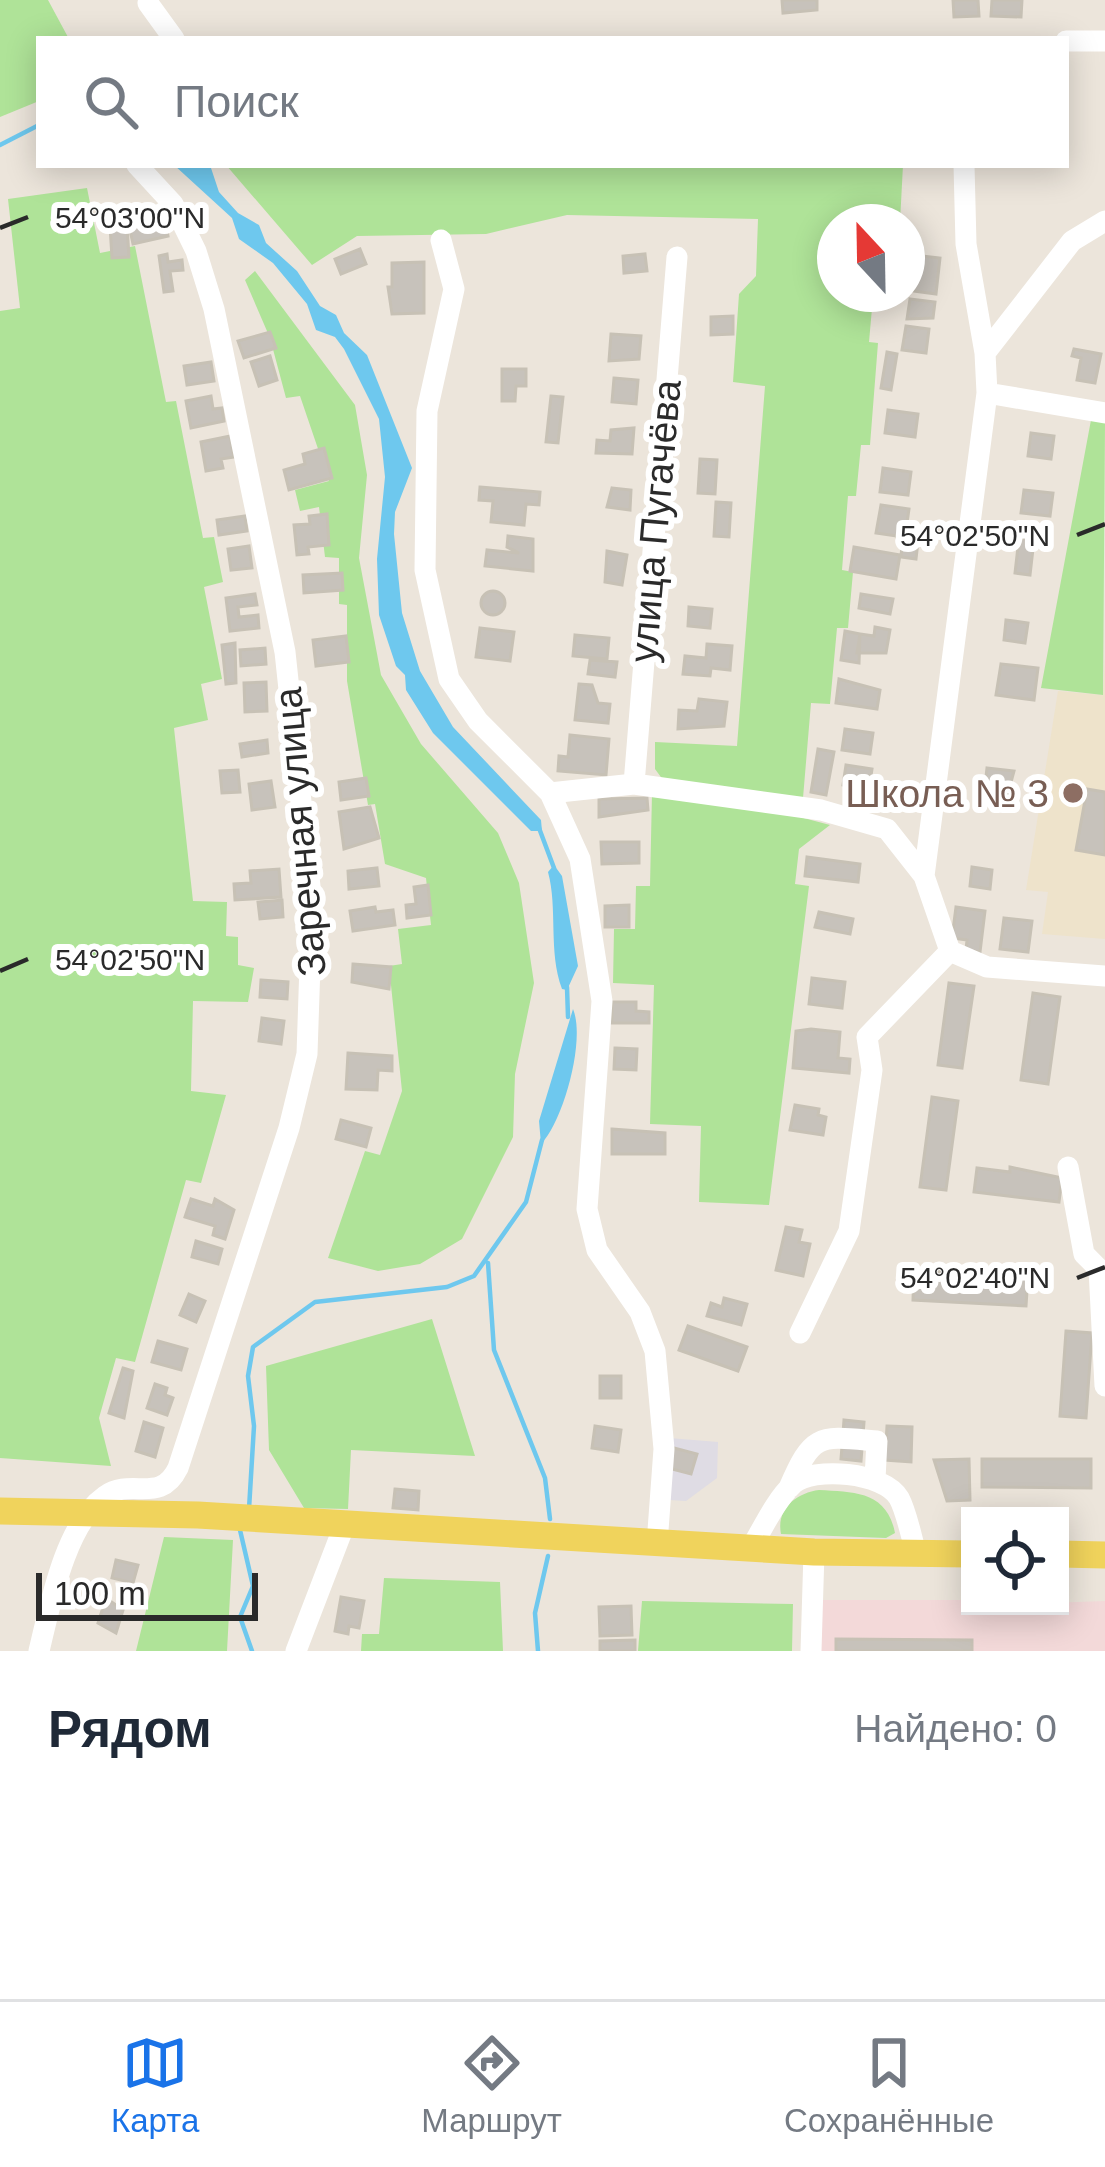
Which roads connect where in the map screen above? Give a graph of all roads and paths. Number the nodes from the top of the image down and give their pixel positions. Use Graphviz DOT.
graph roads {
  1 [pos="148,3"];
  2 [pos="172,36"];
  3 [pos="1069,41"];
  4 [pos="1105,41"];
  5 [pos="140,168"];
  6 [pos="964,168"];
  7 [pos="1105,221"];
  8 [pos="441,240"];
  9 [pos="676,257"];
  10 [pos="986,352"];
  11 [pos="987,393"];
  12 [pos="1105,413"];
  13 [pos="634,784"];
  14 [pos="550,793"];
  15 [pos="924,875"];
  16 [pos="950,951"];
  17 [pos="1105,976"];
  18 [pos="1068,1167"];
  19 [pos="800,1333"];
  20 [pos="1105,1386"];
  21 [pos="874,1479"];
  22 [pos="788,1489"];
  23 [pos="0,1511"];
  24 [pos="89,1516"];
  25 [pos="344,1526"];
  26 [pos="658,1544"];
  27 [pos="751,1549"];
  28 [pos="814,1552"];
  29 [pos="916,1553"];
  30 [pos="961,1553"];
  31 [pos="1069,1554"];
  32 [pos="1105,1555"];
  33 [pos="39,1651"];
  34 [pos="296,1651"];
  35 [pos="812,1651"];
  1 -- 2 [label="street"];
  3 -- 4 [label="street"];
  5 -- 24 [label="street, Заречная улица"];
  6 -- 10 [label="street"];
  7 -- 10 [label="street"];
  8 -- 14 [label="street"];
  9 -- 13 [label="street, улица Пугачёва"];
  10 -- 11 [label="street"];
  11 -- 12 [label="street"];
  11 -- 15 [label="street"];
  13 -- 14 [label="street"];
  13 -- 15 [label="street"];
  14 -- 26 [label="street"];
  15 -- 16 [label="street"];
  16 -- 17 [label="street"];
  16 -- 19 [label="street"];
  18 -- 20 [label="street"];
  21 -- 22 [label="street"];
  21 -- 22 [label="street"];
  21 -- 29 [label="street"];
  22 -- 27 [label="street"];
  23 -- 24 [label="main road"];
  24 -- 25 [label="main road"];
  24 -- 33 [label="street"];
  25 -- 26 [label="main road"];
  25 -- 34 [label="street"];
  26 -- 27 [label="main road"];
  27 -- 28 [label="main road"];
  28 -- 29 [label="main road"];
  28 -- 35 [label="street"];
  29 -- 30 [label="main road"];
  31 -- 32 [label="main road"];
}
